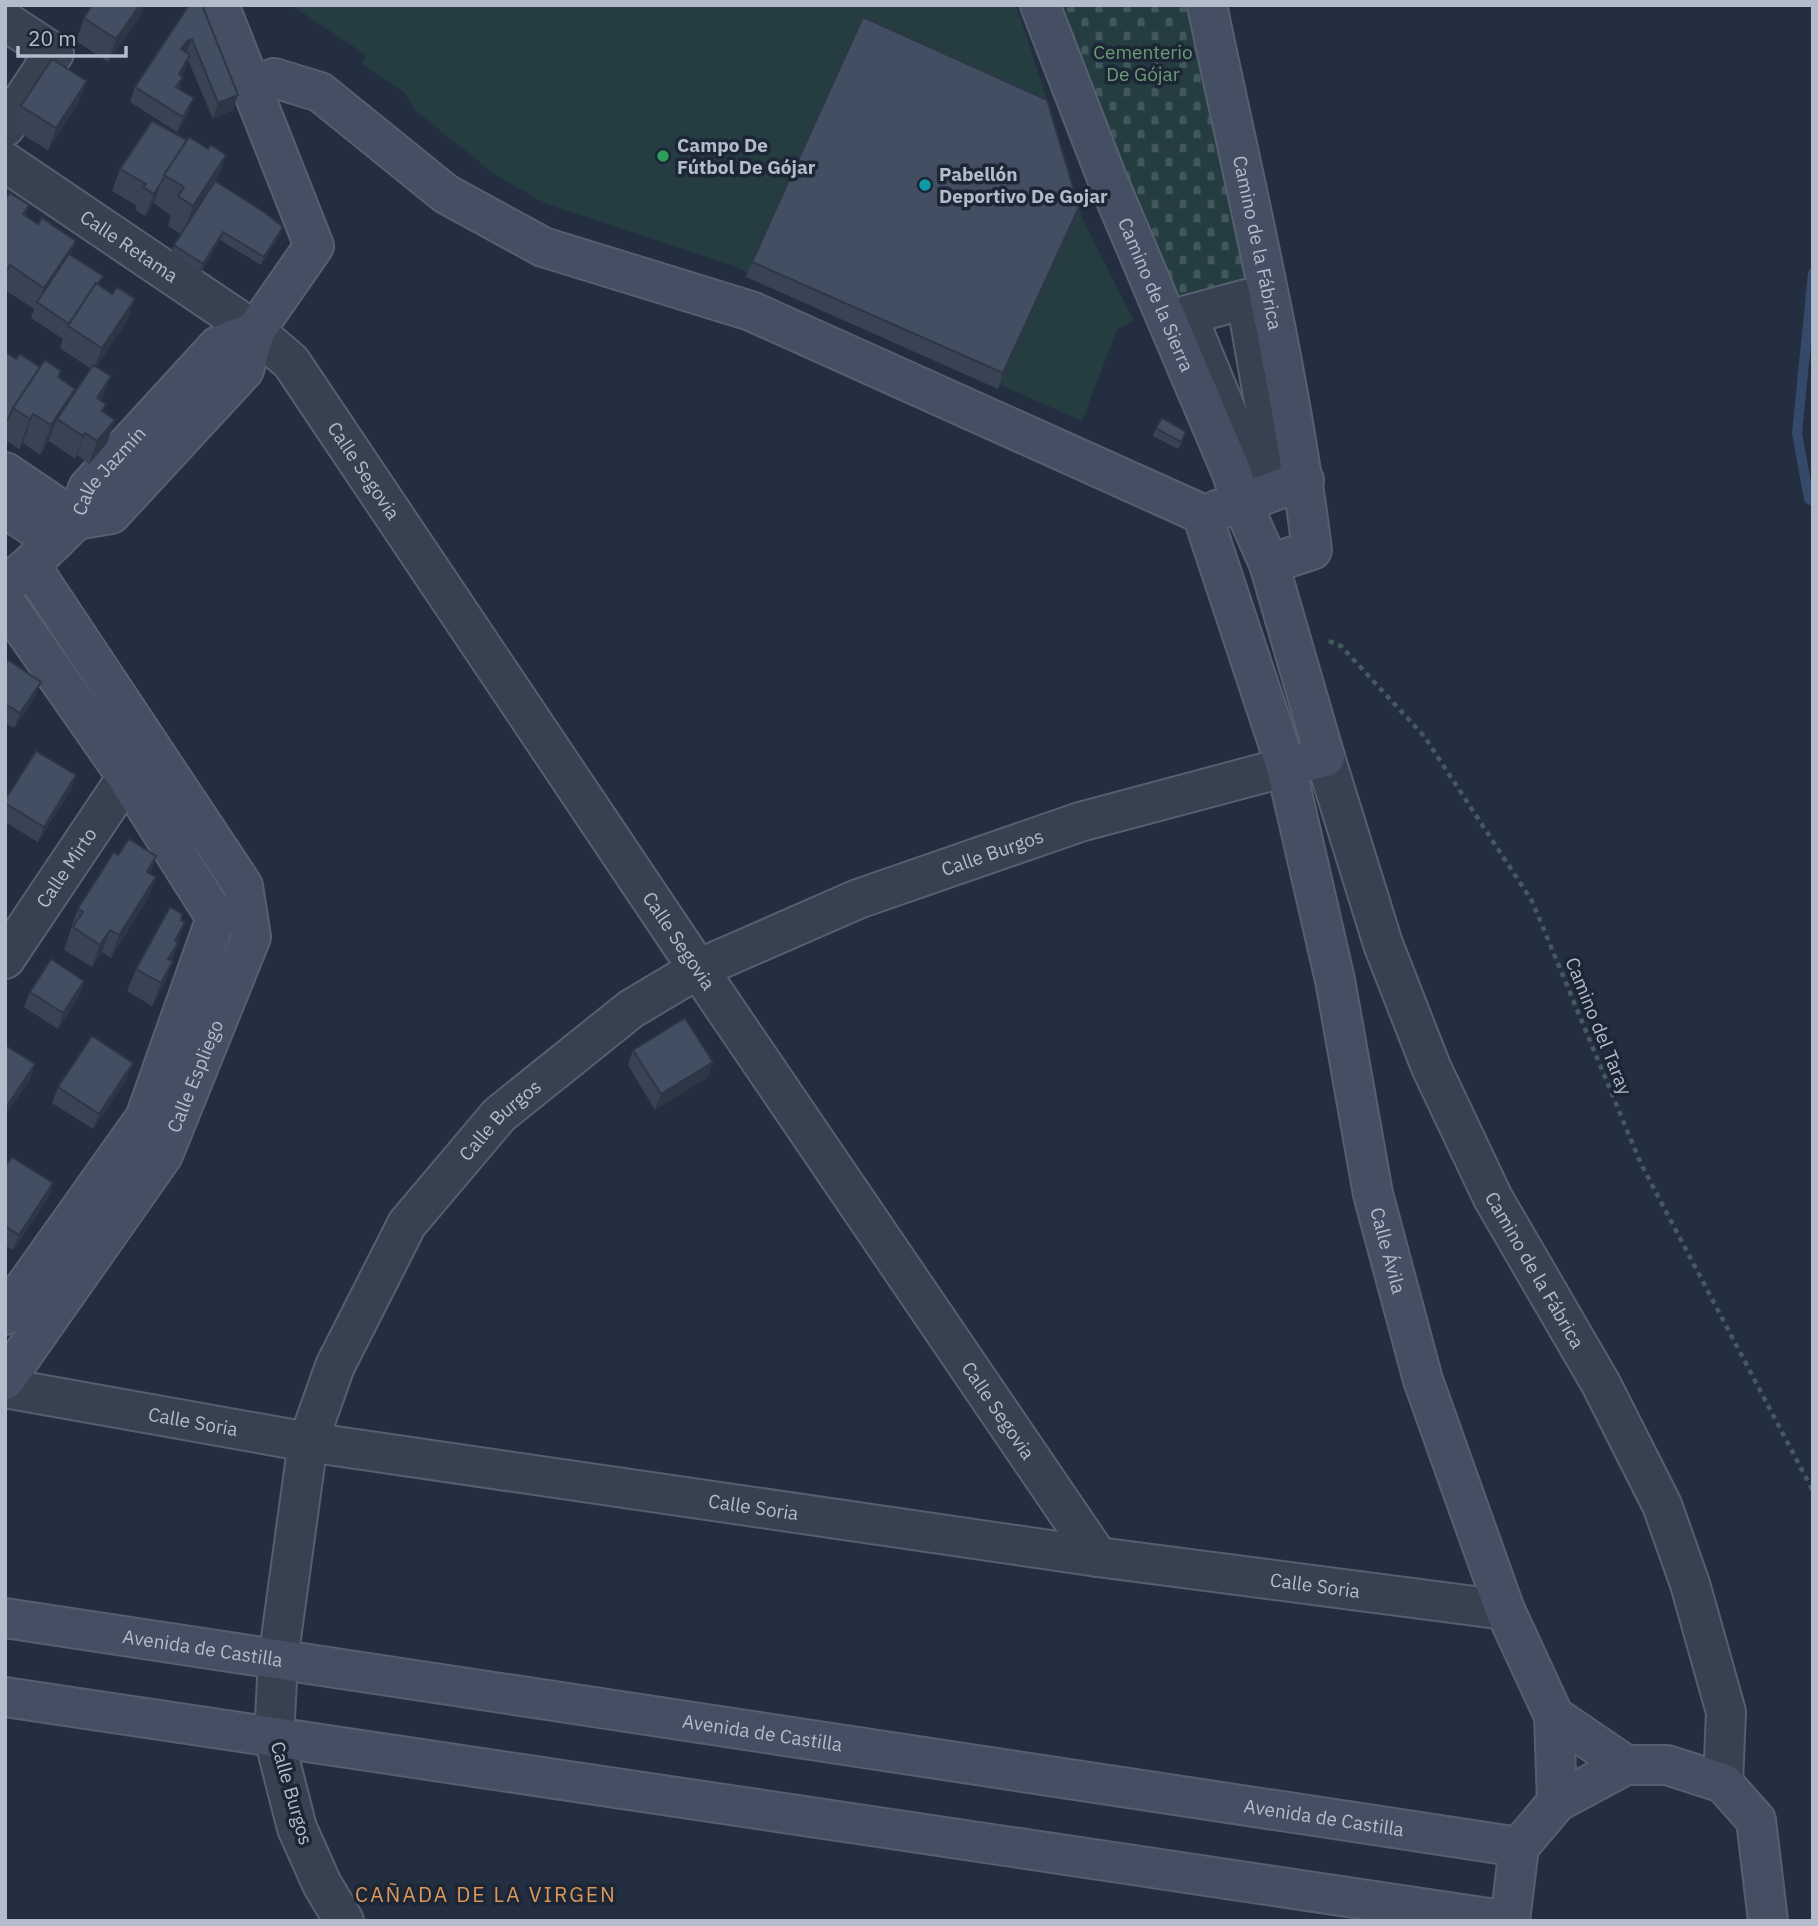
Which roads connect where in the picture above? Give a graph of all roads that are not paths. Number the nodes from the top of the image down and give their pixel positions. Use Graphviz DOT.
graph roads {
  1 [pos="219,5"];
  2 [pos="1040,5"];
  3 [pos="1207,5"];
  4 [pos="5,21"];
  5 [pos="250,86"];
  6 [pos="5,127"];
  7 [pos="5,162"];
  8 [pos="255,331"];
  9 [pos="5,472"];
  10 [pos="1304,480"];
  11 [pos="1242,503"];
  12 [pos="5,508"];
  13 [pos="1202,514"];
  14 [pos="41,553"];
  15 [pos="1269,564"];
  16 [pos="5,602"];
  17 [pos="1325,757"];
  18 [pos="141,765"];
  19 [pos="1286,767"];
  20 [pos="5,959"];
  21 [pos="698,968"];
  22 [pos="5,1315"];
  23 [pos="5,1380"];
  24 [pos="5,1388"];
  25 [pos="308,1443"];
  26 [pos="1098,1557"];
  27 [pos="1505,1610"];
  28 [pos="5,1618"];
  29 [pos="278,1660"];
  30 [pos="5,1697"];
  31 [pos="1554,1716"];
  32 [pos="274,1738"];
  33 [pos="1626,1765"];
  34 [pos="1723,1783"];
  35 [pos="1558,1802"];
  36 [pos="1519,1847"];
  37 [pos="344,1921"];
  38 [pos="1510,1921"];
  39 [pos="1768,1921"];
  1 -- 5 [label="street, Calle Jazmín"];
  2 -- 11 [label="street, Camino de la Sierra"];
  3 -- 10 [label="street, Camino de la Fábrica"];
  4 -- 6 [label="street"];
  5 -- 8 [label="street, Calle Jazmín"];
  5 -- 13 [label="street"];
  7 -- 8 [label="street, Calle Retama"];
  8 -- 14 [label="street, Calle Jazmín"];
  8 -- 21 [label="street, Calle Segovia"];
  9 -- 14 [label="street"];
  10 -- 11 [label="street"];
  10 -- 15 [label="street, Camino de la Fábrica"];
  11 -- 13 [label="street"];
  11 -- 15 [label="street, Camino de la Sierra"];
  12 -- 14 [label="street"];
  13 -- 19 [label="street"];
  14 -- 18 [label="street, Calle Espliego"];
  15 -- 17 [label="street, Camino de la Fábrica"];
  16 -- 18 [label="street, Calle Espliego"];
  17 -- 19 [label="street"];
  17 -- 34 [label="street, Camino de la Fábrica"];
  18 -- 20 [label="street, Calle Mirto"];
  18 -- 22 [label="street, Calle Espliego"];
  18 -- 23 [label="street, Calle Espliego"];
  19 -- 21 [label="street, Calle Burgos"];
  19 -- 27 [label="street, Calle Ávila"];
  21 -- 25 [label="street, Calle Burgos"];
  21 -- 26 [label="street, Calle Segovia"];
  24 -- 25 [label="street, Calle Soria"];
  25 -- 26 [label="street, Calle Soria"];
  25 -- 29 [label="street, Calle Burgos"];
  26 -- 27 [label="street, Calle Soria"];
  27 -- 31 [label="street, Calle Ávila"];
  28 -- 29 [label="street, Avenida de Castilla"];
  29 -- 32 [label="street, Calle Burgos"];
  29 -- 36 [label="street, Avenida de Castilla"];
  30 -- 32 [label="street"];
  31 -- 33 [label="street"];
  31 -- 35 [label="street, Calle Ávila"];
  32 -- 37 [label="street, Calle Burgos"];
  32 -- 38 [label="street"];
  33 -- 34 [label="street"];
  33 -- 35 [label="street"];
  34 -- 39 [label="street"];
  35 -- 36 [label="street"];
  36 -- 38 [label="street"];
}
